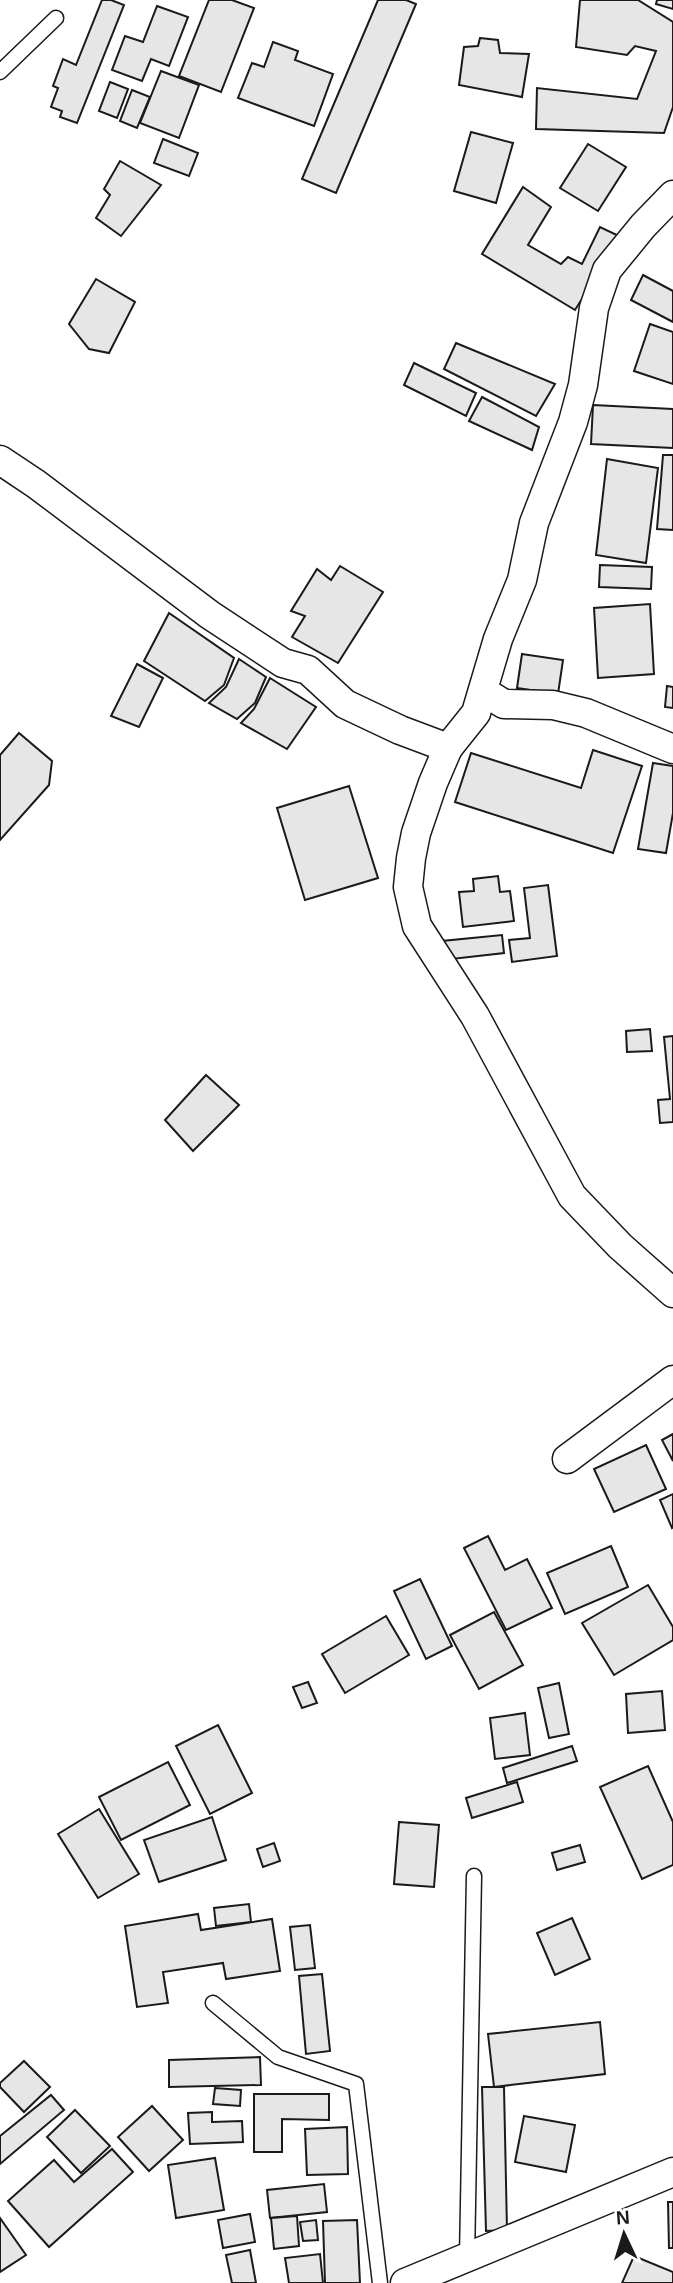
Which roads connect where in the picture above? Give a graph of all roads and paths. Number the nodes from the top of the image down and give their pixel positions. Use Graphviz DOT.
graph roads {
  1 [pos="56,18"];
  2 [pos="0,72"];
  3 [pos="673,195"];
  4 [pos="0,460"];
  5 [pos="483,691"];
  6 [pos="448,748"];
  7 [pos="673,749"];
  8 [pos="673,1293"];
  9 [pos="673,1380"];
  10 [pos="567,1459"];
  11 [pos="474,1876"];
  12 [pos="213,2003"];
  13 [pos="673,2172"];
  14 [pos="467,2259"];
  15 [pos="380,2283"];
  16 [pos="405,2283"];
  1 -- 2 [label="lane"];
  3 -- 5 [label="street"];
  4 -- 6 [label="street"];
  5 -- 6 [label="street"];
  5 -- 7 [label="street"];
  6 -- 8 [label="street"];
  9 -- 10 [label="street"];
  11 -- 14 [label="lane"];
  12 -- 15 [label="lane"];
  13 -- 14 [label="street"];
  14 -- 16 [label="street"];
}
